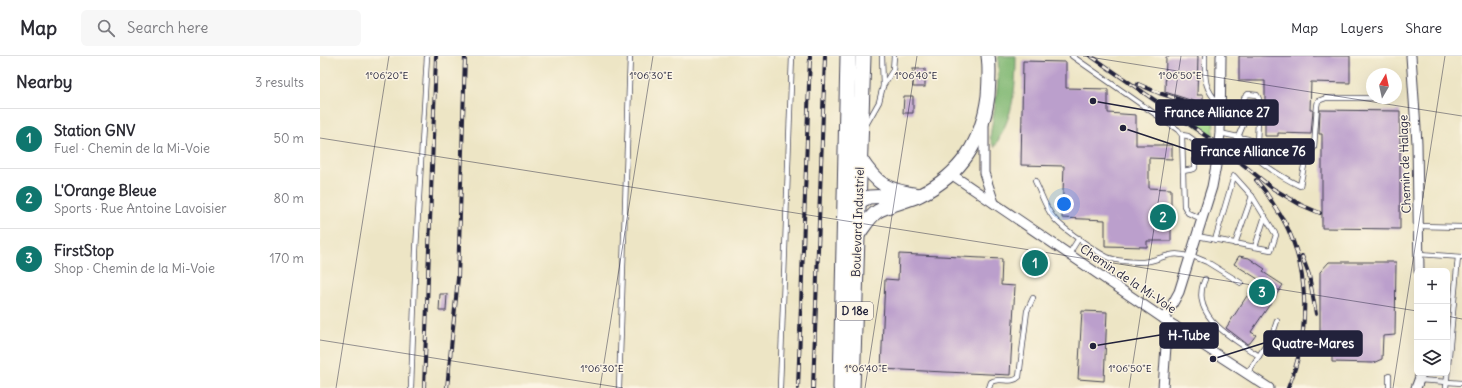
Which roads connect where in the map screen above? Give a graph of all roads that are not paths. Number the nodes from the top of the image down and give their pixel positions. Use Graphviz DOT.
graph roads {
  1 [pos="427,56"];
  2 [pos="630,56"];
  3 [pos="792,56"];
  4 [pos="848,56"];
  5 [pos="863,56"];
  6 [pos="882,56"];
  7 [pos="894,56"];
  8 [pos="988,56"];
  9 [pos="1072,56"];
  10 [pos="1205,56"];
  11 [pos="1221,56"];
  12 [pos="1411,56"];
  13 [pos="883,86"];
  14 [pos="1366,98"];
  15 [pos="1220,105"];
  16 [pos="984,121"];
  17 [pos="1220,132"];
  18 [pos="1182,135"];
  19 [pos="860,136"];
  20 [pos="1238,137"];
  21 [pos="1257,143"];
  22 [pos="1306,156"];
  23 [pos="860,158"];
  24 [pos="1184,172"];
  25 [pos="951,174"];
  26 [pos="1035,181"];
  27 [pos="846,193"];
  28 [pos="914,194"];
  29 [pos="1252,196"];
  30 [pos="858,202"];
  31 [pos="994,203"];
  32 [pos="845,209"];
  33 [pos="878,211"];
  34 [pos="1265,216"];
  35 [pos="1202,219"];
  36 [pos="1419,226"];
  37 [pos="1462,226"];
  38 [pos="858,235"];
  39 [pos="1197,236"];
  40 [pos="1079,238"];
  41 [pos="1215,240"];
  42 [pos="1235,244"];
  43 [pos="1255,247"];
  44 [pos="1069,254"];
  45 [pos="1419,254"];
  46 [pos="1190,256"];
  47 [pos="1460,257"];
  48 [pos="1419,268"];
  49 [pos="1204,279"];
  50 [pos="1241,283"];
  51 [pos="1033,298"];
  52 [pos="1164,319"];
  53 [pos="1277,321"];
  54 [pos="1176,326"];
  55 [pos="1259,356"];
  56 [pos="1247,374"];
  57 [pos="1389,376"];
  58 [pos="1419,380"];
  59 [pos="1446,382"];
  60 [pos="1462,383"];
  61 [pos="411,388"];
  62 [pos="619,388"];
  63 [pos="780,388"];
  64 [pos="841,388"];
  65 [pos="852,388"];
  66 [pos="989,388"];
  67 [pos="1163,388"];
  68 [pos="1269,388"];
  69 [pos="1389,388"];
  70 [pos="1446,388"];
  1 -- 61 [label="lane"];
  2 -- 62 [label="lane"];
  3 -- 63 [label="lane"];
  4 -- 27 [label="main road, Boulevard Industriel / D 18e"];
  5 -- 19 [label="main road, Boulevard Industriel / D 18e"];
  6 -- 13 [label="lane"];
  7 -- 13 [label="lane"];
  8 -- 16 [label="main road"];
  9 -- 18 [label="lane"];
  10 -- 15 [label="lane"];
  11 -- 15 [label="street"];
  12 -- 36 [label="street, Chemin de Halage"];
  13 -- 19 [label="lane"];
  14 -- 22 [label="lane"];
  15 -- 17 [label="street"];
  16 -- 25 [label="main road"];
  16 -- 31 [label="street"];
  17 -- 20 [label="lane"];
  17 -- 35 [label="street"];
  18 -- 24 [label="lane"];
  18 -- 24 [label="lane"];
  19 -- 23 [label="main road, Boulevard Industriel / D 18e"];
  20 -- 21 [label="lane"];
  20 -- 21 [label="lane"];
  20 -- 22 [label="lane"];
  21 -- 22 [label="lane"];
  23 -- 28 [label="main road"];
  23 -- 30 [label="main road, Boulevard Industriel / D 18e"];
  24 -- 35 [label="lane"];
  25 -- 28 [label="main road"];
  25 -- 31 [label="street, Chemin de la Mi-Voie"];
  26 -- 40 [label="lane"];
  27 -- 30 [label="main road"];
  27 -- 32 [label="main road, Boulevard Industriel / D 18e"];
  28 -- 30 [label="main road"];
  28 -- 33 [label="main road"];
  29 -- 34 [label="lane"];
  29 -- 41 [label="lane"];
  29 -- 42 [label="lane"];
  30 -- 32 [label="main road"];
  30 -- 33 [label="main road"];
  30 -- 38 [label="main road, Boulevard Industriel / D 18e"];
  31 -- 44 [label="street, Chemin de la Mi-Voie"];
  32 -- 64 [label="main road, Boulevard Industriel / D 18e"];
  33 -- 38 [label="main road"];
  34 -- 43 [label="lane"];
  34 -- 43 [label="lane"];
  35 -- 39 [label="street"];
  36 -- 37 [label="lane"];
  36 -- 45 [label="street, Chemin de Halage"];
  38 -- 65 [label="main road, Boulevard Industriel / D 18e"];
  39 -- 41 [label="lane"];
  39 -- 46 [label="street"];
  40 -- 44 [label="lane"];
  40 -- 46 [label="lane"];
  41 -- 42 [label="lane"];
  42 -- 43 [label="lane"];
  44 -- 52 [label="street, Chemin de la Mi-Voie"];
  45 -- 47 [label="lane"];
  45 -- 48 [label="street, Chemin de Halage"];
  46 -- 50 [label="lane"];
  46 -- 52 [label="street"];
  47 -- 59 [label="lane"];
  49 -- 55 [label="lane"];
  51 -- 66 [label="lane"];
  52 -- 54 [label="street, Chemin de la Mi-Voie"];
  53 -- 55 [label="lane"];
  54 -- 56 [label="street, Chemin de la Mi-Voie"];
  54 -- 67 [label="street"];
  55 -- 56 [label="lane"];
  56 -- 68 [label="street, Chemin de la Mi-Voie"];
  57 -- 69 [label="lane"];
  58 -- 59 [label="lane"];
  59 -- 60 [label="lane"];
  59 -- 70 [label="lane"];
}
